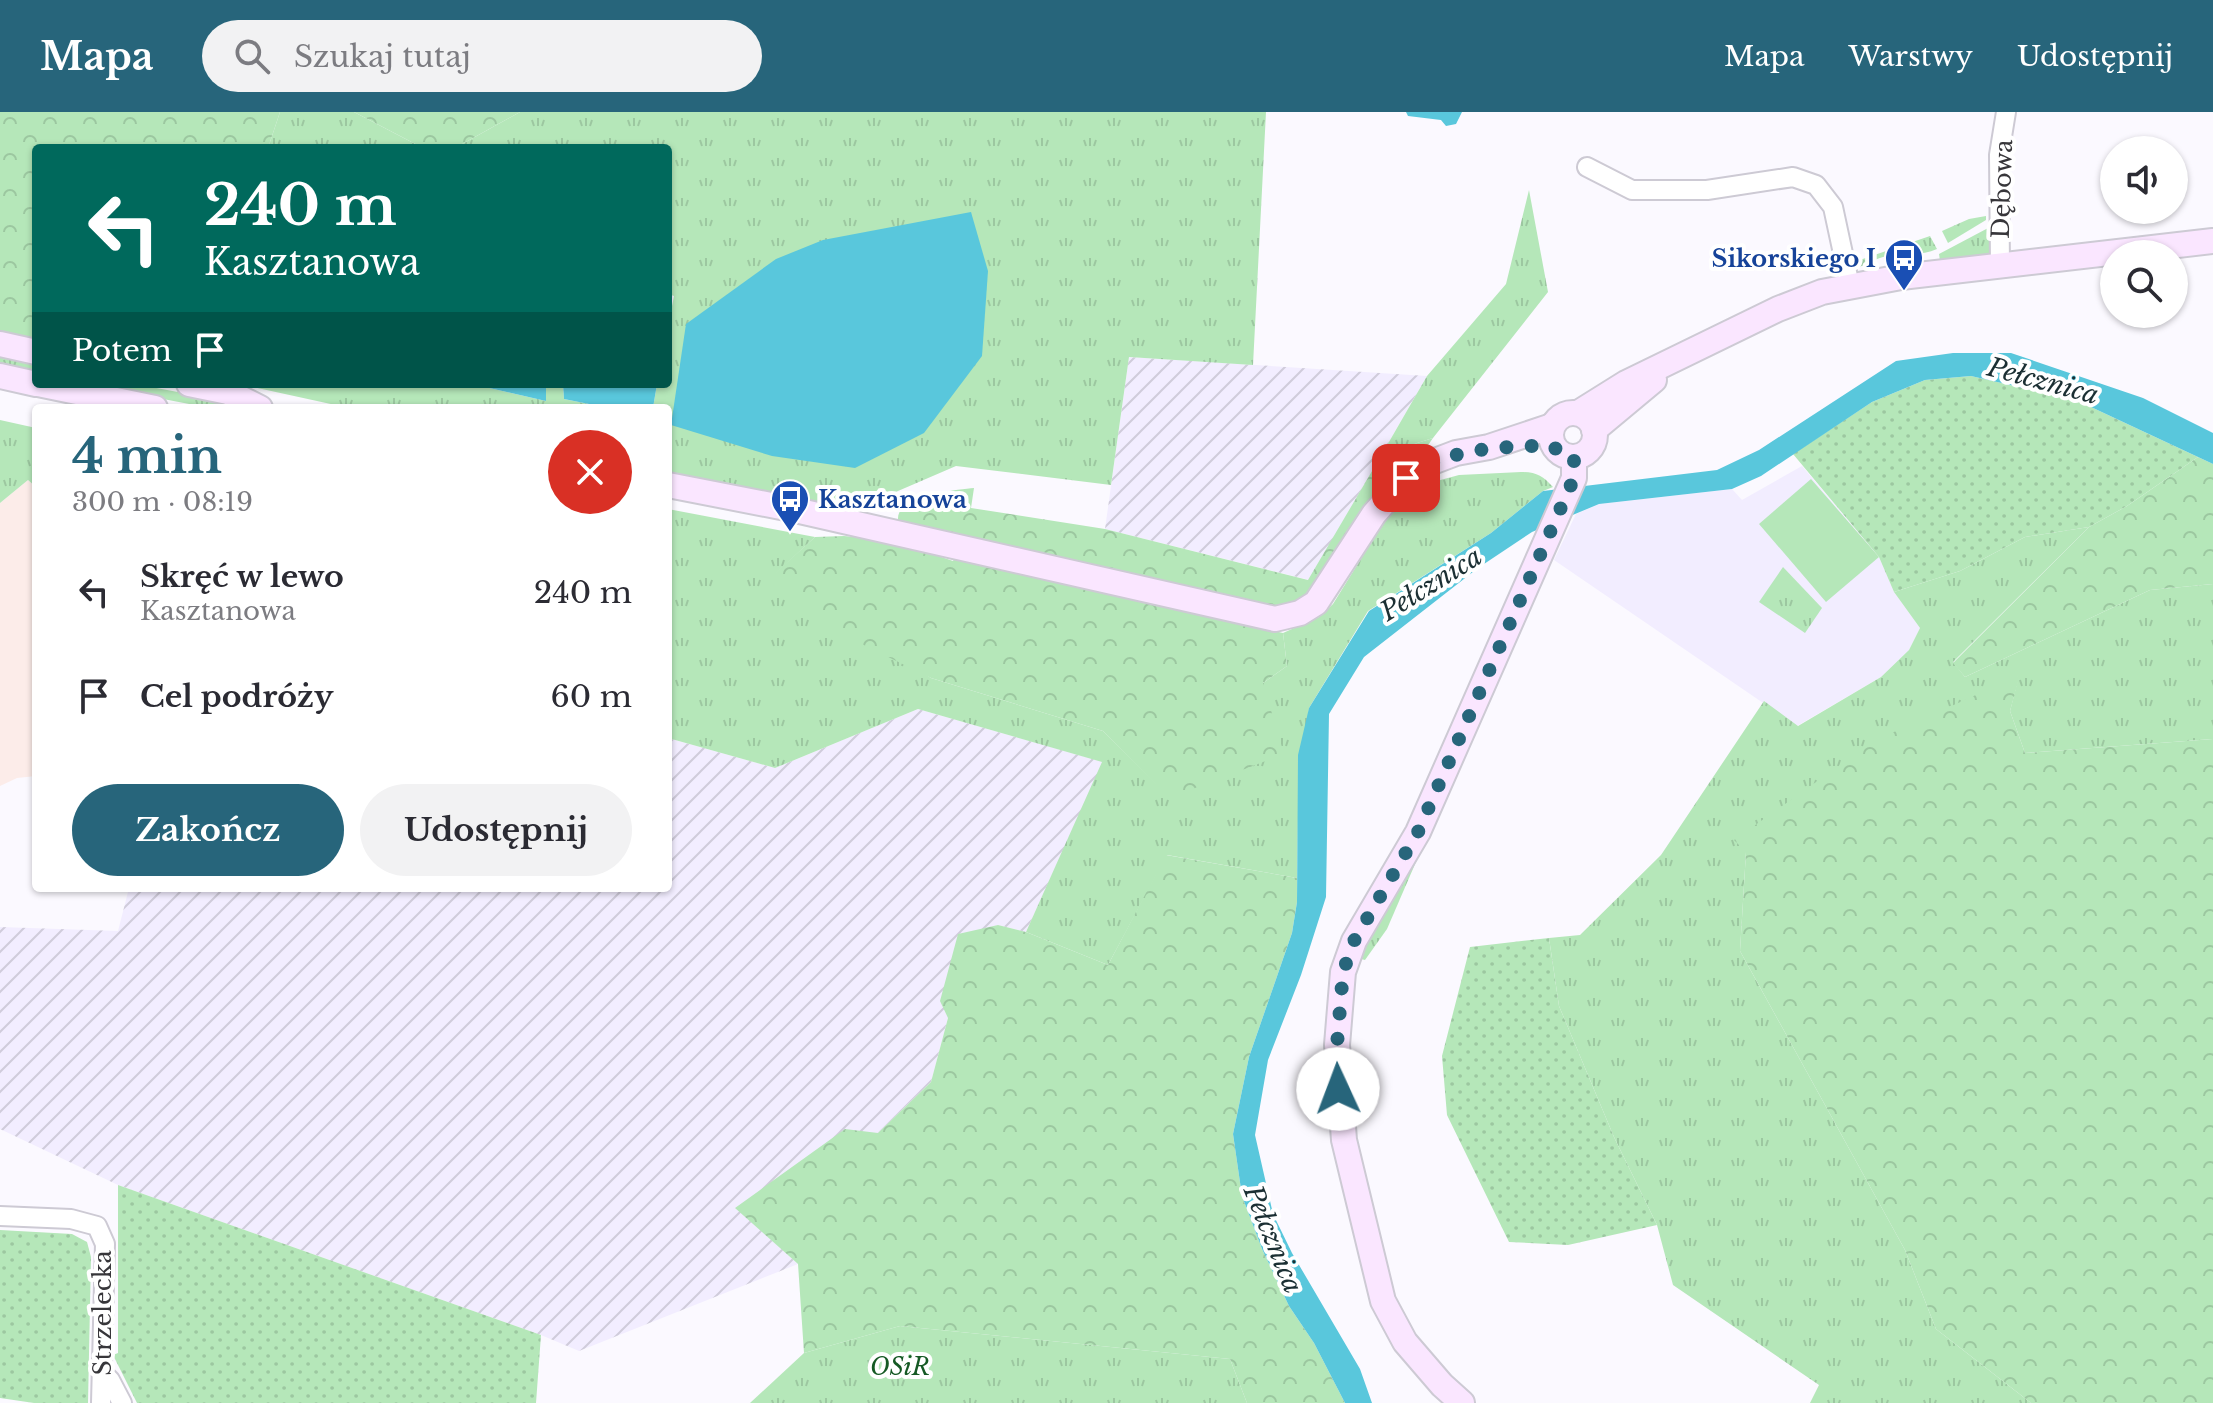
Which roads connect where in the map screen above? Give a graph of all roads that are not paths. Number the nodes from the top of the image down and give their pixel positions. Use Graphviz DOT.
graph roads {
  1 [pos="2006,112"];
  2 [pos="1587,167"];
  3 [pos="2213,241"];
  4 [pos="2000,266"];
  5 [pos="1850,286"];
  6 [pos="0,344"];
  7 [pos="32,351"];
  8 [pos="0,376"];
  9 [pos="32,383"];
  10 [pos="57,388"];
  11 [pos="208,388"];
  12 [pos="135,404"];
  13 [pos="252,404"];
  14 [pos="1586,422"];
  15 [pos="1552,435"];
  16 [pos="1574,468"];
  17 [pos="672,486"];
  18 [pos="0,1216"];
  19 [pos="102,1372"];
  20 [pos="101,1403"];
  21 [pos="122,1403"];
  22 [pos="1462,1403"];
  1 -- 4 [label="street, Dębowa"];
  2 -- 5 [label="street"];
  3 -- 4 [label="street"];
  4 -- 5 [label="street"];
  5 -- 14 [label="street"];
  6 -- 7 [label="street"];
  8 -- 9 [label="street"];
  10 -- 12 [label="street"];
  11 -- 13 [label="street"];
  14 -- 15 [label="street"];
  14 -- 16 [label="street"];
  15 -- 16 [label="street"];
  15 -- 17 [label="street"];
  16 -- 22 [label="street"];
  18 -- 19 [label="street, Strzelecka"];
  19 -- 20 [label="street, Strzelecka"];
  19 -- 21 [label="street"];
}
